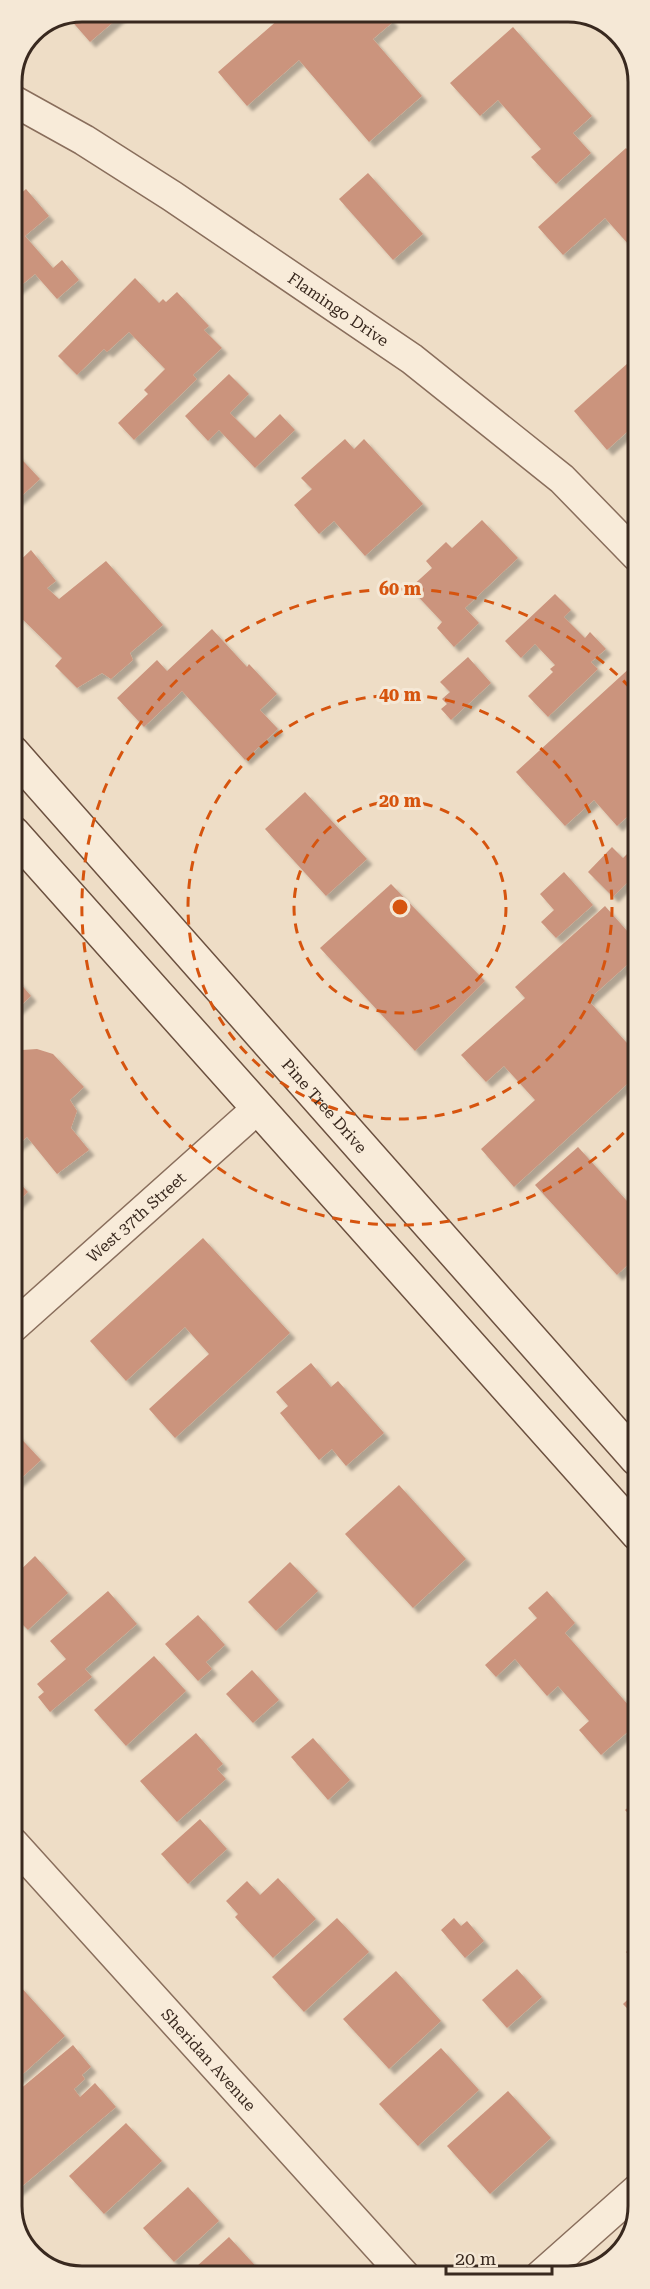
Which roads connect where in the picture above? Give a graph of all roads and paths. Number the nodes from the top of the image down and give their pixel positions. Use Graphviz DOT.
graph roads {
  1 [pos="22,106"];
  2 [pos="628,547"];
  3 [pos="22,763"];
  4 [pos="22,844"];
  5 [pos="258,1108"];
  6 [pos="22,1319"];
  7 [pos="628,1447"];
  8 [pos="628,1523"];
  9 [pos="22,1853"];
  10 [pos="628,2198"];
  11 [pos="396,2266"];
  12 [pos="551,2266"];
  1 -- 2 [label="street, Flamingo Drive"];
  3 -- 7 [label="main road, Pine Tree Drive"];
  4 -- 5 [label="main road"];
  5 -- 6 [label="street, West 37th Street"];
  5 -- 8 [label="main road"];
  9 -- 11 [label="street, Sheridan Avenue"];
  10 -- 12 [label="street"];
}
